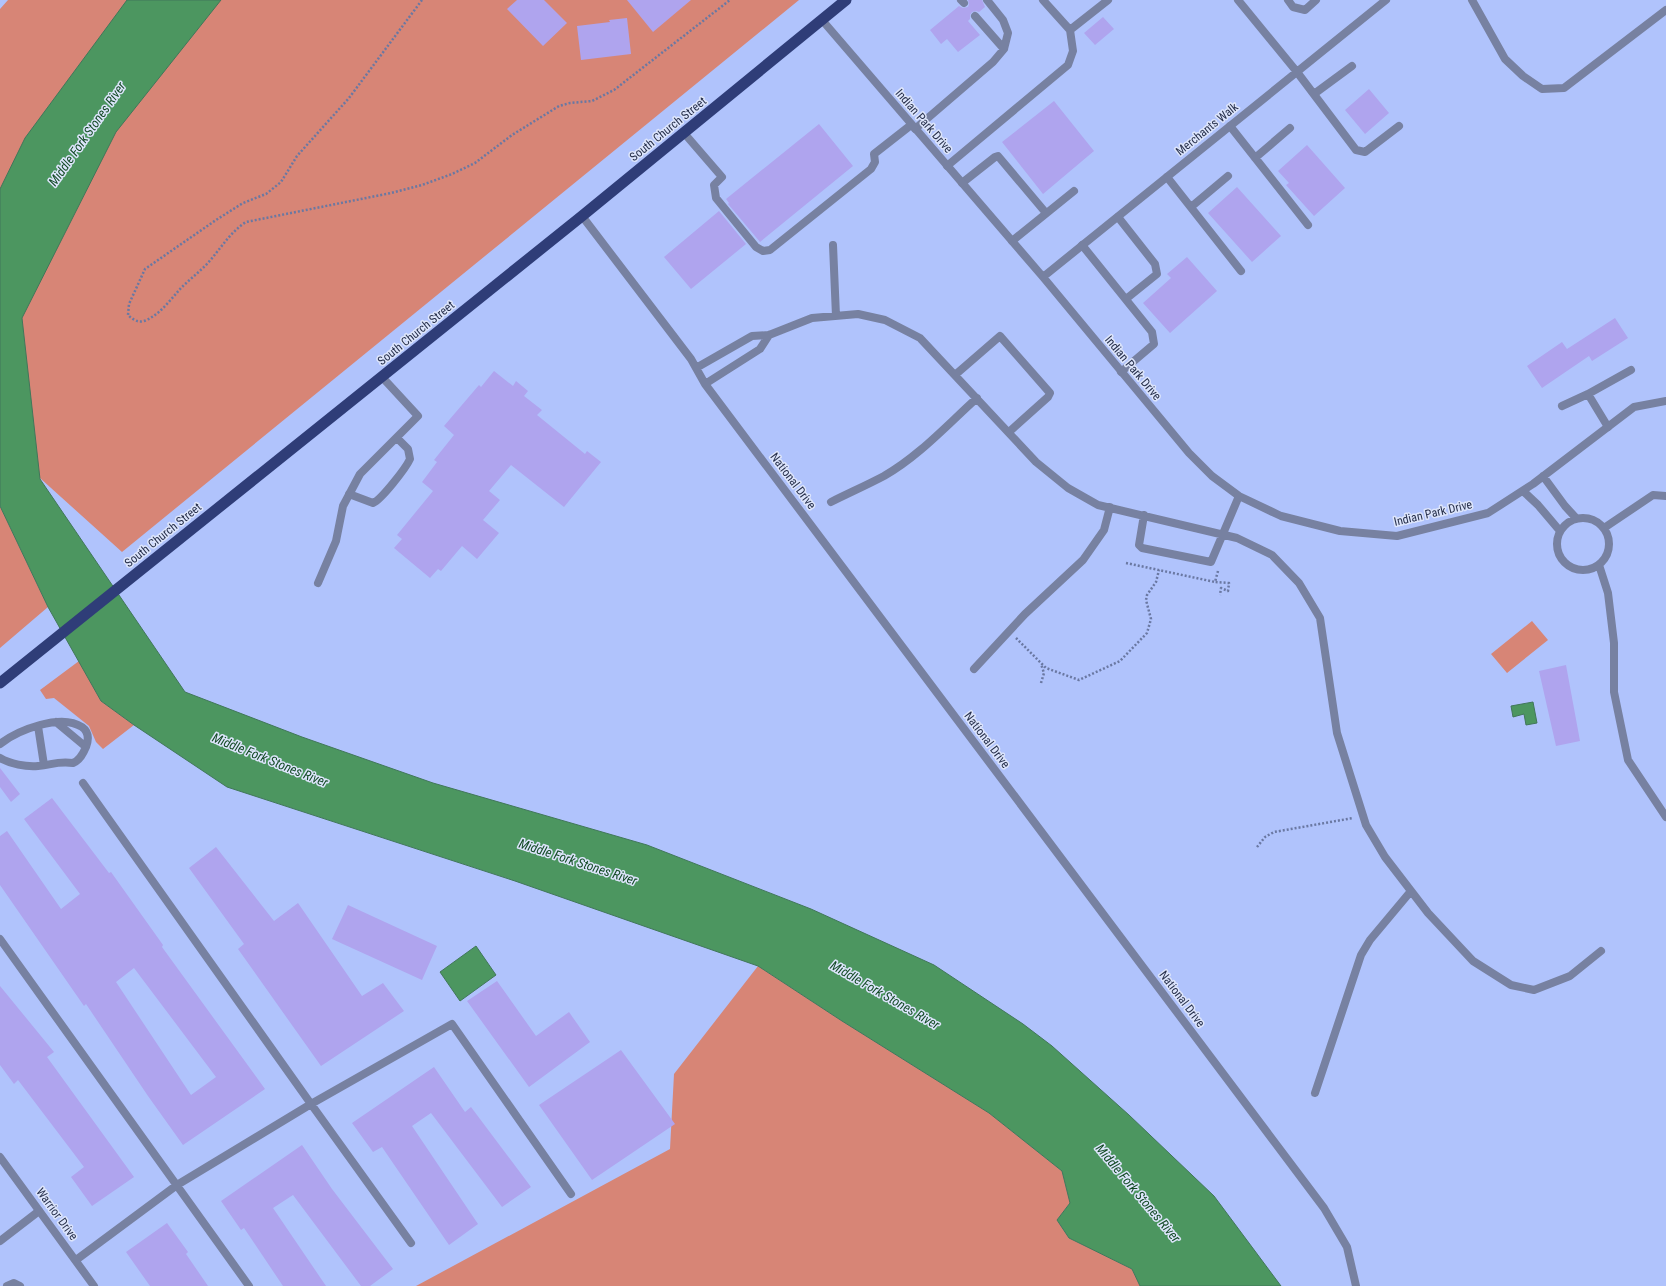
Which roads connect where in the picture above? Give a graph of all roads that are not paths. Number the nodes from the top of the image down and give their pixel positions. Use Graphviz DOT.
graph roads {
  1 [pos="846,0"];
  2 [pos="987,0"];
  3 [pos="1043,0"];
  4 [pos="1108,0"];
  5 [pos="1238,0"];
  6 [pos="1288,0"];
  7 [pos="1316,0"];
  8 [pos="1386,0"];
  9 [pos="1472,0"];
  10 [pos="1666,10"];
  11 [pos="975,16"];
  12 [pos="822,20"];
  13 [pos="1070,30"];
  14 [pos="1004,49"];
  15 [pos="1352,66"];
  16 [pos="1297,72"];
  17 [pos="1314,94"];
  18 [pos="1230,126"];
  19 [pos="1399,126"];
  20 [pos="913,127"];
  21 [pos="1290,128"];
  22 [pos="684,133"];
  23 [pos="1255,158"];
  24 [pos="947,166"];
  25 [pos="1228,176"];
  26 [pos="1167,177"];
  27 [pos="962,183"];
  28 [pos="1074,190"];
  29 [pos="1191,207"];
  30 [pos="1046,213"];
  31 [pos="582,216"];
  32 [pos="1118,217"];
  33 [pos="1308,225"];
  34 [pos="1012,241"];
  35 [pos="834,245"];
  36 [pos="1082,245"];
  37 [pos="1241,270"];
  38 [pos="1043,277"];
  39 [pos="1126,300"];
  40 [pos="836,316"];
  41 [pos="769,336"];
  42 [pos="696,368"];
  43 [pos="1630,370"];
  44 [pos="1121,372"];
  45 [pos="955,375"];
  46 [pos="382,377"];
  47 [pos="705,384"];
  48 [pos="1588,394"];
  49 [pos="977,398"];
  50 [pos="1666,401"];
  51 [pos="1562,406"];
  52 [pos="1608,427"];
  53 [pos="1009,432"];
  54 [pos="397,438"];
  55 [pos="1543,476"];
  56 [pos="1523,491"];
  57 [pos="349,494"];
  58 [pos="1239,496"];
  59 [pos="1666,496"];
  60 [pos="831,502"];
  61 [pos="1110,507"];
  62 [pos="1144,515"];
  63 [pos="1576,518"];
  64 [pos="1604,528"];
  65 [pos="1560,531"];
  66 [pos="1222,534"];
  67 [pos="1599,565"];
  68 [pos="318,583"];
  69 [pos="974,669"];
  70 [pos="0,683"];
  71 [pos="56,722"];
  72 [pos="38,726"];
  73 [pos="0,744"];
  74 [pos="86,747"];
  75 [pos="0,758"];
  76 [pos="44,765"];
  77 [pos="83,783"];
  78 [pos="1666,816"];
  79 [pos="1411,891"];
  80 [pos="0,939"];
  81 [pos="1601,951"];
  82 [pos="1315,1094"];
  83 [pos="311,1104"];
  84 [pos="0,1157"];
  85 [pos="177,1185"];
  86 [pos="571,1194"];
  87 [pos="40,1211"];
  88 [pos="0,1241"];
  89 [pos="411,1243"];
  90 [pos="76,1260"];
  91 [pos="7,1286"];
  92 [pos="20,1286"];
  93 [pos="94,1286"];
  94 [pos="250,1286"];
  95 [pos="1356,1286"];
  1 -- 12 [label="highway, South Church Street"];
  2 -- 14 [label="street"];
  3 -- 13 [label="street"];
  4 -- 13 [label="street"];
  5 -- 16 [label="street"];
  6 -- 7 [label="street"];
  8 -- 16 [label="street, Merchants Walk"];
  9 -- 10 [label="street"];
  11 -- 14 [label="street"];
  12 -- 20 [label="street, Indian Park Drive"];
  12 -- 22 [label="highway, South Church Street"];
  13 -- 24 [label="street"];
  14 -- 20 [label="street"];
  15 -- 17 [label="street"];
  16 -- 17 [label="street"];
  16 -- 18 [label="street, Merchants Walk"];
  17 -- 19 [label="street"];
  18 -- 23 [label="street"];
  18 -- 26 [label="street, Merchants Walk"];
  20 -- 22 [label="street"];
  20 -- 24 [label="street, Indian Park Drive"];
  21 -- 23 [label="street"];
  22 -- 31 [label="highway, South Church Street"];
  23 -- 33 [label="street"];
  24 -- 27 [label="street, Indian Park Drive"];
  25 -- 29 [label="street"];
  26 -- 29 [label="street"];
  26 -- 32 [label="street, Merchants Walk"];
  27 -- 30 [label="street"];
  27 -- 34 [label="street, Indian Park Drive"];
  28 -- 30 [label="street"];
  29 -- 37 [label="street"];
  30 -- 34 [label="street"];
  31 -- 42 [label="street, National Drive"];
  31 -- 46 [label="highway, South Church Street"];
  32 -- 36 [label="street, Merchants Walk"];
  32 -- 39 [label="street"];
  34 -- 38 [label="street, Indian Park Drive"];
  35 -- 40 [label="street"];
  36 -- 38 [label="street, Merchants Walk"];
  36 -- 39 [label="street"];
  38 -- 44 [label="street, Indian Park Drive"];
  39 -- 44 [label="street"];
  40 -- 41 [label="street"];
  40 -- 45 [label="street"];
  41 -- 42 [label="street"];
  41 -- 47 [label="street"];
  42 -- 47 [label="street, National Drive"];
  43 -- 48 [label="street"];
  44 -- 58 [label="street, Indian Park Drive"];
  45 -- 49 [label="street"];
  45 -- 53 [label="street"];
  46 -- 54 [label="street"];
  46 -- 70 [label="highway, South Church Street"];
  47 -- 95 [label="street, National Drive"];
  48 -- 51 [label="street"];
  48 -- 52 [label="street"];
  49 -- 53 [label="street"];
  49 -- 60 [label="street"];
  50 -- 52 [label="street, Indian Park Drive"];
  52 -- 55 [label="street, Indian Park Drive"];
  53 -- 61 [label="street"];
  54 -- 57 [label="street"];
  54 -- 57 [label="street"];
  55 -- 56 [label="street, Indian Park Drive"];
  55 -- 63 [label="street"];
  56 -- 58 [label="street, Indian Park Drive"];
  56 -- 65 [label="street"];
  57 -- 68 [label="street"];
  58 -- 66 [label="street"];
  59 -- 64 [label="street"];
  61 -- 62 [label="street"];
  61 -- 69 [label="street"];
  62 -- 66 [label="street"];
  62 -- 66 [label="street"];
  63 -- 64 [label="street"];
  63 -- 65 [label="street"];
  64 -- 67 [label="street"];
  65 -- 67 [label="street"];
  66 -- 79 [label="street"];
  67 -- 78 [label="street"];
  71 -- 72 [label="street"];
  71 -- 74 [label="street"];
  71 -- 74 [label="street"];
  72 -- 73 [label="street"];
  72 -- 76 [label="street"];
  74 -- 76 [label="street"];
  75 -- 76 [label="street"];
  77 -- 83 [label="street"];
  79 -- 81 [label="street"];
  79 -- 82 [label="street"];
  80 -- 85 [label="street"];
  83 -- 85 [label="street"];
  83 -- 86 [label="street"];
  83 -- 89 [label="street"];
  84 -- 87 [label="street, Warrior Drive"];
  85 -- 90 [label="street"];
  85 -- 94 [label="street"];
  87 -- 88 [label="street"];
  87 -- 90 [label="street, Warrior Drive"];
  90 -- 93 [label="street, Warrior Drive"];
  91 -- 92 [label="street"];
}
